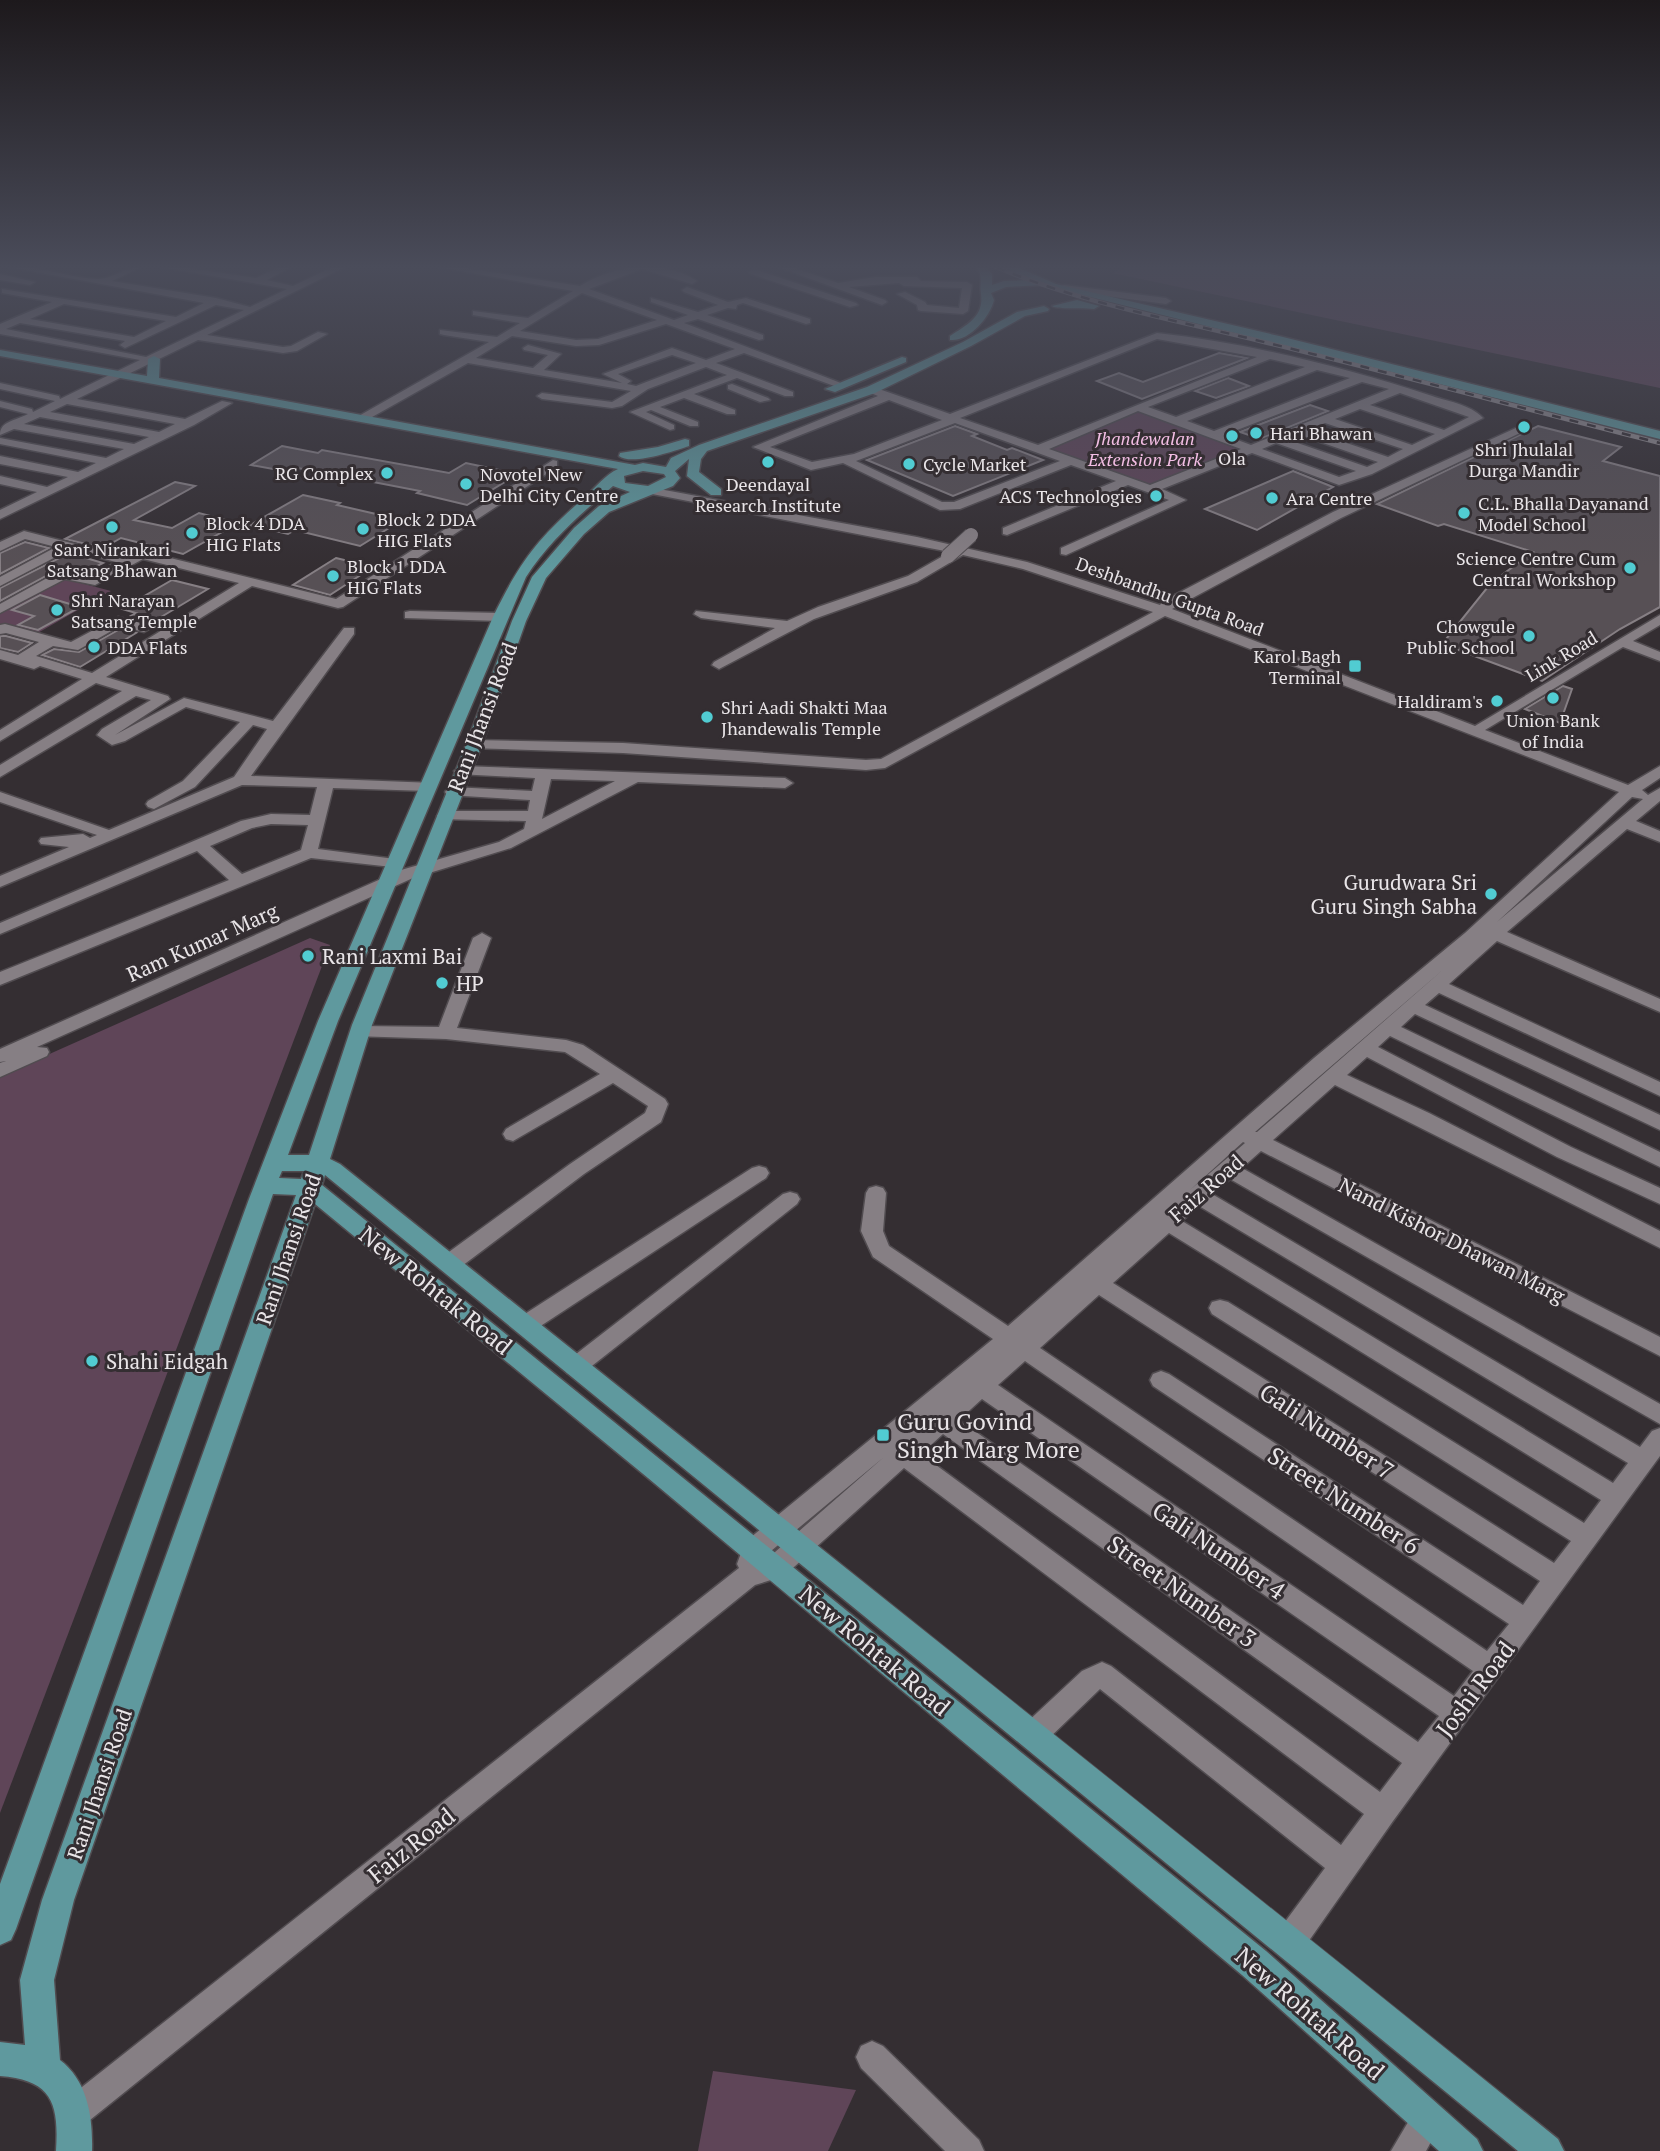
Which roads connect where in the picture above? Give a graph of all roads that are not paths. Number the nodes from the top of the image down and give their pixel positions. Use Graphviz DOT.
graph roads {
  1 [pos="43,367"];
  2 [pos="64,367"];
  3 [pos="123,367"];
  4 [pos="133,367"];
  5 [pos="154,367"];
  6 [pos="453,367"];
  7 [pos="508,367"];
  8 [pos="540,367"];
  9 [pos="623,367"];
  10 [pos="624,367"];
  11 [pos="655,367"];
  12 [pos="686,367"];
  13 [pos="694,367"];
  14 [pos="716,367"];
  15 [pos="746,367"];
  16 [pos="794,367"];
  17 [pos="884,367"];
  18 [pos="918,367"];
  19 [pos="1078,367"];
  20 [pos="1240,367"];
  21 [pos="1314,367"];
  22 [pos="1323,367"];
  23 [pos="1346,367"];
  24 [pos="1392,367"];
  25 [pos="659,369"];
  26 [pos="690,369"];
  27 [pos="535,372"];
  28 [pos="643,375"];
  29 [pos="675,375"];
  30 [pos="736,375"];
  31 [pos="107,377"];
  32 [pos="1361,378"];
  33 [pos="153,381"];
  34 [pos="626,381"];
  35 [pos="718,382"];
  36 [pos="1413,384"];
  37 [pos="613,385"];
  38 [pos="841,385"];
  39 [pos="0,386"];
  40 [pos="800,386"];
  41 [pos="643,388"];
  42 [pos="701,388"];
  43 [pos="1400,388"];
  44 [pos="871,390"];
  45 [pos="684,394"];
  46 [pos="789,394"];
  47 [pos="542,396"];
  48 [pos="888,396"];
  49 [pos="60,399"];
  50 [pos="667,400"];
  51 [pos="764,400"];
  52 [pos="226,403"];
  53 [pos="0,404"];
  54 [pos="746,405"];
  55 [pos="1359,405"];
  56 [pos="649,406"];
  57 [pos="1138,407"];
  58 [pos="33,412"];
  59 [pos="731,412"];
  60 [pos="361,418"];
  61 [pos="713,418"];
  62 [pos="946,418"];
  63 [pos="1324,419"];
  64 [pos="1177,421"];
  65 [pos="190,423"];
  66 [pos="694,424"];
  67 [pos="3,426"];
  68 [pos="670,427"];
  69 [pos="1296,430"];
  70 [pos="1518,430"];
  71 [pos="1445,434"];
  72 [pos="1214,435"];
  73 [pos="1660,435"];
  74 [pos="163,436"];
  75 [pos="1275,439"];
  76 [pos="0,441"];
  77 [pos="685,443"];
  78 [pos="1660,446"];
  79 [pos="138,448"];
  80 [pos="703,448"];
  81 [pos="1040,449"];
  82 [pos="1413,449"];
  83 [pos="1252,450"];
  84 [pos="574,458"];
  85 [pos="841,458"];
  86 [pos="0,460"];
  87 [pos="1074,460"];
  88 [pos="1388,461"];
  89 [pos="109,462"];
  90 [pos="553,464"];
  91 [pos="637,467"];
  92 [pos="1368,471"];
  93 [pos="671,475"];
  94 [pos="82,476"];
  95 [pos="616,476"];
  96 [pos="0,480"];
  97 [pos="1130,480"];
  98 [pos="647,489"];
  99 [pos="1152,489"];
  100 [pos="50,491"];
  101 [pos="716,492"];
  102 [pos="0,501"];
  103 [pos="20,506"];
  104 [pos="0,515"];
  105 [pos="1007,531"];
  106 [pos="971,534"];
  107 [pos="67,546"];
  108 [pos="0,547"];
  109 [pos="948,548"];
  110 [pos="1066,551"];
  111 [pos="127,561"];
  112 [pos="0,582"];
  113 [pos="250,582"];
  114 [pos="237,590"];
  115 [pos="1166,608"];
  116 [pos="0,609"];
  117 [pos="701,614"];
  118 [pos="335,615"];
  119 [pos="410,615"];
  120 [pos="500,617"];
  121 [pos="1660,619"];
  122 [pos="791,626"];
  123 [pos="144,628"];
  124 [pos="0,630"];
  125 [pos="349,631"];
  126 [pos="51,641"];
  127 [pos="1622,642"];
  128 [pos="0,654"];
  129 [pos="1660,657"];
  130 [pos="719,665"];
  131 [pos="52,670"];
  132 [pos="94,678"];
  133 [pos="135,690"];
  134 [pos="250,720"];
  135 [pos="1482,726"];
  136 [pos="276,727"];
  137 [pos="0,736"];
  138 [pos="474,745"];
  139 [pos="462,771"];
  140 [pos="1660,771"];
  141 [pos="0,772"];
  142 [pos="544,774"];
  143 [pos="1587,774"];
  144 [pos="635,777"];
  145 [pos="240,780"];
  146 [pos="785,783"];
  147 [pos="326,784"];
  148 [pos="428,786"];
  149 [pos="453,792"];
  150 [pos="1651,794"];
  151 [pos="539,796"];
  152 [pos="5,803"];
  153 [pos="444,816"];
  154 [pos="535,816"];
  155 [pos="1614,818"];
  156 [pos="316,820"];
  157 [pos="102,831"];
  158 [pos="531,833"];
  159 [pos="1660,836"];
  160 [pos="47,841"];
  161 [pos="199,844"];
  162 [pos="309,853"];
  163 [pos="395,864"];
  164 [pos="420,875"];
  165 [pos="240,881"];
  166 [pos="0,882"];
  167 [pos="384,891"];
  168 [pos="0,929"];
  169 [pos="1496,934"];
  170 [pos="482,938"];
  171 [pos="0,979"];
  172 [pos="1437,985"];
  173 [pos="1413,1006"];
  174 [pos="1660,1006"];
  175 [pos="1388,1028"];
  176 [pos="360,1032"];
  177 [pos="446,1034"];
  178 [pos="1366,1049"];
  179 [pos="0,1056"];
  180 [pos="0,1071"];
  181 [pos="614,1074"];
  182 [pos="1333,1076"];
  183 [pos="1660,1090"];
  184 [pos="1660,1123"];
  185 [pos="513,1134"];
  186 [pos="1251,1137"];
  187 [pos="1660,1160"];
  188 [pos="1228,1169"];
  189 [pos="759,1173"];
  190 [pos="270,1175"];
  191 [pos="314,1175"];
  192 [pos="876,1193"];
  193 [pos="1197,1195"];
  194 [pos="1660,1197"];
  195 [pos="790,1199"];
  196 [pos="1168,1222"];
  197 [pos="1660,1240"];
  198 [pos="450,1263"];
  199 [pos="1097,1283"];
  200 [pos="1220,1308"];
  201 [pos="525,1325"];
  202 [pos="1016,1343"];
  203 [pos="1660,1347"];
  204 [pos="575,1367"];
  205 [pos="1161,1380"];
  206 [pos="981,1386"];
  207 [pos="1660,1415"];
  208 [pos="942,1421"];
  209 [pos="1660,1438"];
  210 [pos="904,1455"];
  211 [pos="1643,1460"];
  212 [pos="1616,1497"];
  213 [pos="1587,1538"];
  214 [pos="788,1539"];
  215 [pos="759,1565"];
  216 [pos="1556,1578"];
  217 [pos="1526,1621"];
  218 [pos="1490,1668"];
  219 [pos="1457,1713"];
  220 [pos="1034,1734"];
  221 [pos="1422,1761"];
  222 [pos="1382,1811"];
  223 [pos="1345,1866"];
  224 [pos="0,1929"];
  225 [pos="1290,1941"];
  226 [pos="872,2057"];
  227 [pos="0,2059"];
  228 [pos="44,2068"];
  229 [pos="74,2113"];
  230 [pos="1428,2118"];
  231 [pos="74,2151"];
  232 [pos="968,2151"];
  233 [pos="1407,2151"];
  234 [pos="1465,2151"];
  235 [pos="1546,2151"];
  1 -- 31 [label="main road"];
  2 -- 31 [label="main road"];
  3 -- 31 [label="street"];
  4 -- 31 [label="street"];
  5 -- 33 [label="main road"];
  6 -- 60 [label="street"];
  7 -- 27 [label="street"];
  8 -- 27 [label="street"];
  9 -- 34 [label="street"];
  10 -- 28 [label="street"];
  11 -- 25 [label="street"];
  12 -- 26 [label="street"];
  13 -- 26 [label="street"];
  14 -- 30 [label="street"];
  15 -- 40 [label="street"];
  16 -- 38 [label="street"];
  17 -- 38 [label="main road"];
  18 -- 44 [label="main road"];
  19 -- 62 [label="street"];
  20 -- 57 [label="street"];
  21 -- 64 [label="street"];
  22 -- 32 [label="street"];
  23 -- 36 [label="main road"];
  24 -- 73 [label="main road"];
  25 -- 28 [label="street"];
  25 -- 29 [label="street"];
  26 -- 29 [label="street"];
  27 -- 37 [label="street"];
  28 -- 34 [label="street"];
  29 -- 41 [label="street"];
  30 -- 35 [label="street"];
  30 -- 46 [label="street"];
  31 -- 33 [label="main road"];
  31 -- 49 [label="street"];
  31 -- 52 [label="main road"];
  32 -- 43 [label="street"];
  32 -- 72 [label="street"];
  33 -- 60 [label="main road"];
  34 -- 37 [label="street"];
  35 -- 42 [label="street"];
  35 -- 51 [label="street"];
  36 -- 43 [label="street"];
  36 -- 78 [label="main road"];
  37 -- 41 [label="street"];
  38 -- 77 [label="main road"];
  39 -- 49 [label="street"];
  41 -- 47 [label="street"];
  42 -- 45 [label="street"];
  42 -- 54 [label="street"];
  43 -- 55 [label="street"];
  43 -- 71 [label="street"];
  44 -- 48 [label="street"];
  44 -- 80 [label="main road"];
  45 -- 50 [label="street"];
  45 -- 59 [label="street"];
  48 -- 62 [label="street"];
  48 -- 85 [label="street"];
  49 -- 58 [label="street"];
  49 -- 65 [label="street"];
  50 -- 56 [label="street"];
  50 -- 61 [label="street"];
  52 -- 65 [label="street"];
  52 -- 90 [label="main road"];
  53 -- 58 [label="street"];
  55 -- 63 [label="street"];
  55 -- 71 [label="street"];
  56 -- 66 [label="street"];
  56 -- 68 [label="street"];
  57 -- 64 [label="street"];
  57 -- 81 [label="street"];
  58 -- 67 [label="street"];
  58 -- 74 [label="street"];
  60 -- 84 [label="main road"];
  62 -- 81 [label="street"];
  62 -- 85 [label="street"];
  63 -- 69 [label="street"];
  63 -- 82 [label="street"];
  64 -- 72 [label="street"];
  65 -- 74 [label="street"];
  67 -- 79 [label="street"];
  69 -- 75 [label="street"];
  69 -- 88 [label="street"];
  70 -- 115 [label="street"];
  71 -- 82 [label="street"];
  72 -- 83 [label="street"];
  74 -- 79 [label="street"];
  75 -- 83 [label="street"];
  75 -- 92 [label="street"];
  76 -- 89 [label="street"];
  77 -- 84 [label="main road"];
  77 -- 91 [label="main road"];
  79 -- 89 [label="street"];
  80 -- 93 [label="main road"];
  80 -- 101 [label="main road"];
  81 -- 87 [label="street"];
  82 -- 88 [label="street"];
  83 -- 92 [label="street"];
  83 -- 99 [label="street"];
  84 -- 91 [label="main road"];
  85 -- 87 [label="street"];
  86 -- 94 [label="street"];
  87 -- 97 [label="street"];
  88 -- 92 [label="street"];
  89 -- 94 [label="street"];
  90 -- 95 [label="main road"];
  90 -- 113 [label="street"];
  91 -- 93 [label="main road"];
  91 -- 95 [label="main road, Rani Jhansi Road"];
  93 -- 98 [label="main road, Rani Jhansi Road"];
  93 -- 101 [label="street, Deshbandhu Gupta Road"];
  94 -- 100 [label="street"];
  95 -- 98 [label="main road"];
  95 -- 120 [label="main road, Rani Jhansi Road"];
  96 -- 100 [label="street"];
  97 -- 99 [label="street"];
  97 -- 105 [label="street"];
  98 -- 109 [label="street, Deshbandhu Gupta Road"];
  98 -- 138 [label="main road, Rani Jhansi Road"];
  99 -- 110 [label="street"];
  100 -- 103 [label="street"];
  101 -- 109 [label="street, Deshbandhu Gupta Road"];
  102 -- 103 [label="street"];
  103 -- 104 [label="street"];
  106 -- 109 [label="street, bridge"];
  107 -- 108 [label="street"];
  107 -- 111 [label="street"];
  107 -- 112 [label="street"];
  109 -- 115 [label="street, Deshbandhu Gupta Road"];
  109 -- 115 [label="street, Deshbandhu Gupta Road"];
  109 -- 122 [label="street"];
  111 -- 113 [label="street"];
  111 -- 116 [label="street"];
  113 -- 114 [label="street"];
  114 -- 118 [label="street"];
  114 -- 132 [label="street"];
  115 -- 135 [label="street, Deshbandhu Gupta Road"];
  115 -- 138 [label="street"];
  115 -- 143 [label="street, Deshbandhu Gupta Road"];
  117 -- 122 [label="street"];
  119 -- 120 [label="street"];
  120 -- 148 [label="main road, Rani Jhansi Road"];
  121 -- 127 [label="street, Link Road"];
  122 -- 130 [label="street"];
  123 -- 126 [label="street"];
  124 -- 126 [label="street"];
  125 -- 136 [label="street"];
  126 -- 132 [label="street"];
  127 -- 129 [label="street"];
  127 -- 135 [label="street, Link Road"];
  128 -- 131 [label="street"];
  132 -- 133 [label="street"];
  132 -- 137 [label="street"];
  133 -- 134 [label="street"];
  133 -- 141 [label="street"];
  134 -- 136 [label="street"];
  134 -- 157 [label="street"];
  135 -- 150 [label="street, Deshbandhu Gupta Road"];
  136 -- 145 [label="street"];
  138 -- 139 [label="main road, Rani Jhansi Road"];
  139 -- 142 [label="street"];
  139 -- 149 [label="main road, Rani Jhansi Road"];
  140 -- 150 [label="street, Faiz Road"];
  142 -- 144 [label="street"];
  142 -- 151 [label="street"];
  143 -- 150 [label="street, Deshbandhu Gupta Road"];
  143 -- 155 [label="street"];
  144 -- 146 [label="street"];
  144 -- 158 [label="street, Ram Kumar Marg"];
  145 -- 147 [label="street"];
  145 -- 166 [label="street"];
  147 -- 148 [label="street"];
  147 -- 156 [label="street"];
  148 -- 163 [label="main road, Rani Jhansi Road"];
  149 -- 151 [label="street"];
  149 -- 153 [label="main road, Rani Jhansi Road"];
  150 -- 155 [label="street, Faiz Road"];
  151 -- 154 [label="street"];
  152 -- 157 [label="street"];
  153 -- 154 [label="street"];
  153 -- 164 [label="main road, Rani Jhansi Road"];
  154 -- 158 [label="street"];
  155 -- 159 [label="street"];
  155 -- 169 [label="street, Faiz Road"];
  155 -- 186 [label="street"];
  156 -- 161 [label="street"];
  156 -- 162 [label="street"];
  157 -- 160 [label="street"];
  158 -- 164 [label="street, Ram Kumar Marg"];
  161 -- 165 [label="street"];
  161 -- 168 [label="street"];
  162 -- 163 [label="street"];
  162 -- 165 [label="street"];
  163 -- 167 [label="main road, Rani Jhansi Road"];
  164 -- 167 [label="street, Ram Kumar Marg"];
  164 -- 176 [label="main road, Rani Jhansi Road"];
  165 -- 171 [label="street"];
  167 -- 179 [label="street, Ram Kumar Marg"];
  167 -- 180 [label="street"];
  167 -- 190 [label="main road, Rani Jhansi Road"];
  169 -- 172 [label="street, Faiz Road"];
  169 -- 174 [label="street"];
  170 -- 177 [label="street"];
  172 -- 173 [label="street, Faiz Road"];
  172 -- 183 [label="street"];
  173 -- 175 [label="street, Faiz Road"];
  173 -- 184 [label="street"];
  175 -- 178 [label="street, Faiz Road"];
  175 -- 187 [label="street"];
  176 -- 177 [label="street"];
  176 -- 191 [label="main road, Rani Jhansi Road"];
  177 -- 181 [label="street"];
  178 -- 182 [label="street, Faiz Road"];
  178 -- 194 [label="street"];
  181 -- 185 [label="street"];
  181 -- 198 [label="street"];
  182 -- 186 [label="street, Faiz Road"];
  182 -- 197 [label="street"];
  186 -- 188 [label="street, Faiz Road"];
  186 -- 202 [label="street"];
  186 -- 203 [label="street, Nand Kishor Dhawan Marg"];
  188 -- 193 [label="street, Faiz Road"];
  188 -- 207 [label="street"];
  189 -- 201 [label="street"];
  190 -- 191 [label="main road"];
  190 -- 224 [label="main road, Rani Jhansi Road"];
  191 -- 198 [label="main road, New Rohtak Road"];
  191 -- 215 [label="main road, New Rohtak Road"];
  191 -- 228 [label="main road, Rani Jhansi Road"];
  192 -- 202 [label="street"];
  193 -- 196 [label="street, Faiz Road"];
  193 -- 211 [label="street"];
  195 -- 204 [label="street"];
  196 -- 199 [label="street, Faiz Road"];
  196 -- 212 [label="street"];
  198 -- 201 [label="main road, New Rohtak Road"];
  199 -- 202 [label="street, Faiz Road"];
  199 -- 216 [label="street, Gali Number 7"];
  200 -- 213 [label="street"];
  201 -- 204 [label="main road, New Rohtak Road"];
  202 -- 206 [label="street, Faiz Road"];
  202 -- 214 [label="street"];
  202 -- 218 [label="street"];
  204 -- 214 [label="main road, New Rohtak Road"];
  205 -- 217 [label="street, Street Number 6"];
  206 -- 208 [label="street, Faiz Road"];
  206 -- 219 [label="street, Gali Number 4"];
  208 -- 210 [label="street, Faiz Road"];
  208 -- 221 [label="street, Street Number 3"];
  209 -- 211 [label="street, Joshi Road"];
  210 -- 214 [label="street, Faiz Road"];
  210 -- 222 [label="street"];
  211 -- 212 [label="street, Joshi Road"];
  212 -- 213 [label="street, Joshi Road"];
  213 -- 216 [label="street, Joshi Road"];
  214 -- 215 [label="street, Faiz Road"];
  214 -- 220 [label="main road, New Rohtak Road"];
  215 -- 229 [label="street, Faiz Road"];
  215 -- 230 [label="main road, New Rohtak Road"];
  216 -- 217 [label="street, Joshi Road"];
  217 -- 218 [label="street, Joshi Road"];
  218 -- 219 [label="street, Joshi Road"];
  219 -- 221 [label="street, Joshi Road"];
  220 -- 223 [label="street"];
  220 -- 225 [label="main road, New Rohtak Road"];
  221 -- 222 [label="street, Joshi Road"];
  222 -- 223 [label="street, Joshi Road"];
  223 -- 225 [label="street, Joshi Road"];
  225 -- 235 [label="main road, New Rohtak Road"];
  226 -- 232 [label="street"];
  227 -- 228 [label="main road"];
  228 -- 229 [label="main road"];
  229 -- 231 [label="main road"];
  230 -- 233 [label="street"];
  230 -- 234 [label="main road, New Rohtak Road"];
}
